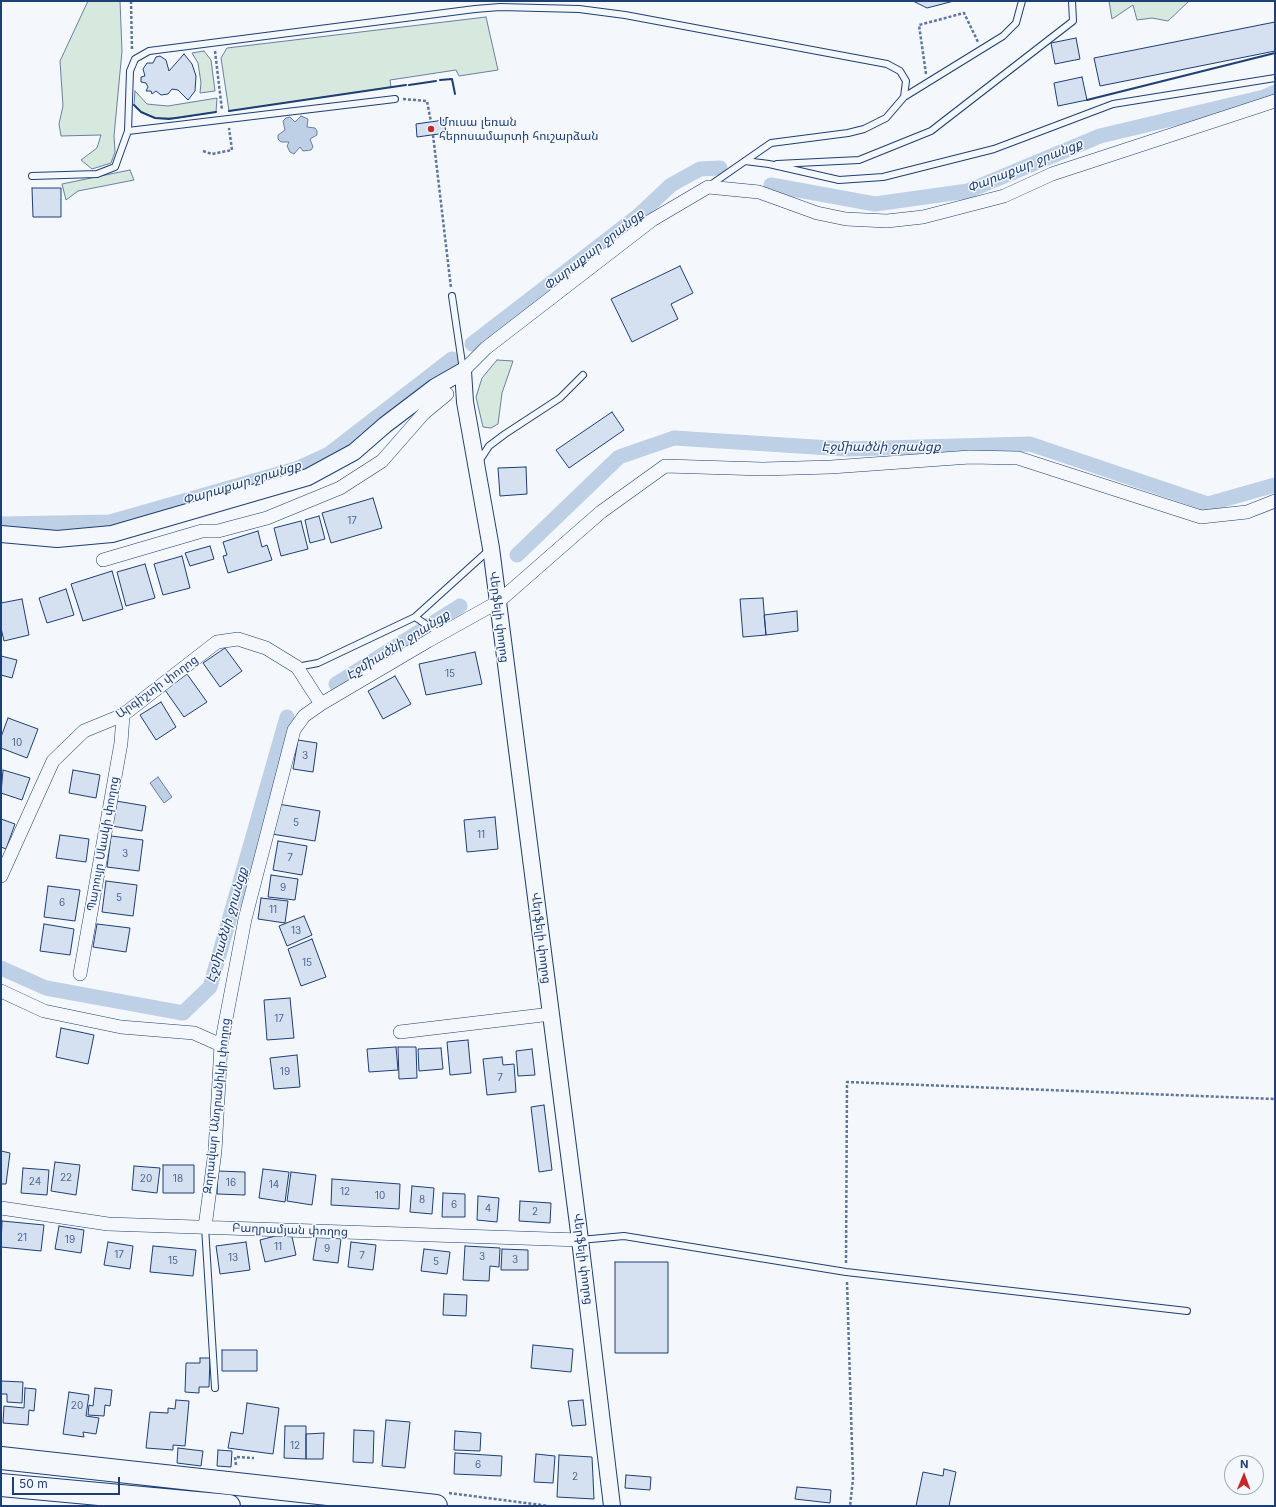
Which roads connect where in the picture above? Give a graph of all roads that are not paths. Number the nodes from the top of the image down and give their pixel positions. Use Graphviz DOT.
graph roads {
  1 [pos="1022,1"];
  2 [pos="1072,1"];
  3 [pos="499,4"];
  4 [pos="1275,78"];
  5 [pos="904,97"];
  6 [pos="395,99"];
  7 [pos="1275,101"];
  8 [pos="128,131"];
  9 [pos="745,161"];
  10 [pos="769,164"];
  11 [pos="32,176"];
  12 [pos="708,187"];
  13 [pos="452,296"];
  14 [pos="463,371"];
  15 [pos="584,375"];
  16 [pos="427,393"];
  17 [pos="447,394"];
  18 [pos="465,402"];
  19 [pos="476,466"];
  20 [pos="1275,501"];
  21 [pos="1,534"];
  22 [pos="490,548"];
  23 [pos="103,560"];
  24 [pos="498,602"];
  25 [pos="416,619"];
  26 [pos="438,632"];
  27 [pos="297,667"];
  28 [pos="321,704"];
  29 [pos="123,715"];
  30 [pos="1,876"];
  31 [pos="80,974"];
  32 [pos="1,991"];
  33 [pos="551,1014"];
  34 [pos="400,1032"];
  35 [pos="221,1045"];
  36 [pos="1,1208"];
  37 [pos="205,1227"];
  38 [pos="580,1240"];
  39 [pos="1187,1311"];
  40 [pos="215,1388"];
  41 [pos="1,1458"];
  42 [pos="1,1485"];
  43 [pos="229,1506"];
  44 [pos="436,1506"];
  45 [pos="612,1506"];
  1 -- 5 [label="lane"];
  2 -- 10 [label="lane"];
  3 -- 5 [label="lane"];
  3 -- 8 [label="lane"];
  4 -- 10 [label="lane"];
  5 -- 9 [label="lane"];
  6 -- 8 [label="lane"];
  7 -- 12 [label="street"];
  8 -- 11 [label="lane"];
  9 -- 10 [label="lane"];
  9 -- 12 [label="lane"];
  12 -- 14 [label="street"];
  13 -- 14 [label="lane"];
  14 -- 16 [label="street"];
  14 -- 18 [label="street, Վերֆելի փողոց"];
  15 -- 19 [label="lane"];
  16 -- 17 [label="street"];
  16 -- 21 [label="street"];
  17 -- 18 [label="street"];
  17 -- 23 [label="street"];
  18 -- 19 [label="street, Վերֆելի փողոց"];
  19 -- 22 [label="street, Վերֆելի փողոց"];
  20 -- 24 [label="street, Զորավար Անդրանիկի փողոց"];
  22 -- 24 [label="street, Վերֆելի փողոց"];
  22 -- 25 [label="lane"];
  24 -- 26 [label="street, Զորավար Անդրանիկի փողոց"];
  24 -- 33 [label="street, Վերֆելի փողոց"];
  25 -- 26 [label="lane"];
  25 -- 27 [label="lane"];
  26 -- 28 [label="street, Զորավար Անդրանիկի փողոց"];
  27 -- 28 [label="street, Արգիշտի փողոց"];
  27 -- 29 [label="street, Արգիշտի փողոց"];
  28 -- 35 [label="street, Զորավար Անդրանիկի փողոց"];
  29 -- 30 [label="street, Արգիշտի փողոց"];
  29 -- 31 [label="street, Պարույր Սևակի փողոց"];
  32 -- 35 [label="street"];
  33 -- 34 [label="street"];
  33 -- 38 [label="street, Վերֆելի փողոց"];
  35 -- 37 [label="street, Զորավար Անդրանիկի փողոց"];
  36 -- 37 [label="street, Բաղրամյան փողոց"];
  37 -- 38 [label="street, Բաղրամյան փողոց"];
  37 -- 40 [label="lane"];
  38 -- 39 [label="lane"];
  38 -- 45 [label="street, Վերֆելի փողոց"];
  41 -- 44 [label="highway"];
  42 -- 43 [label="highway"];
}
